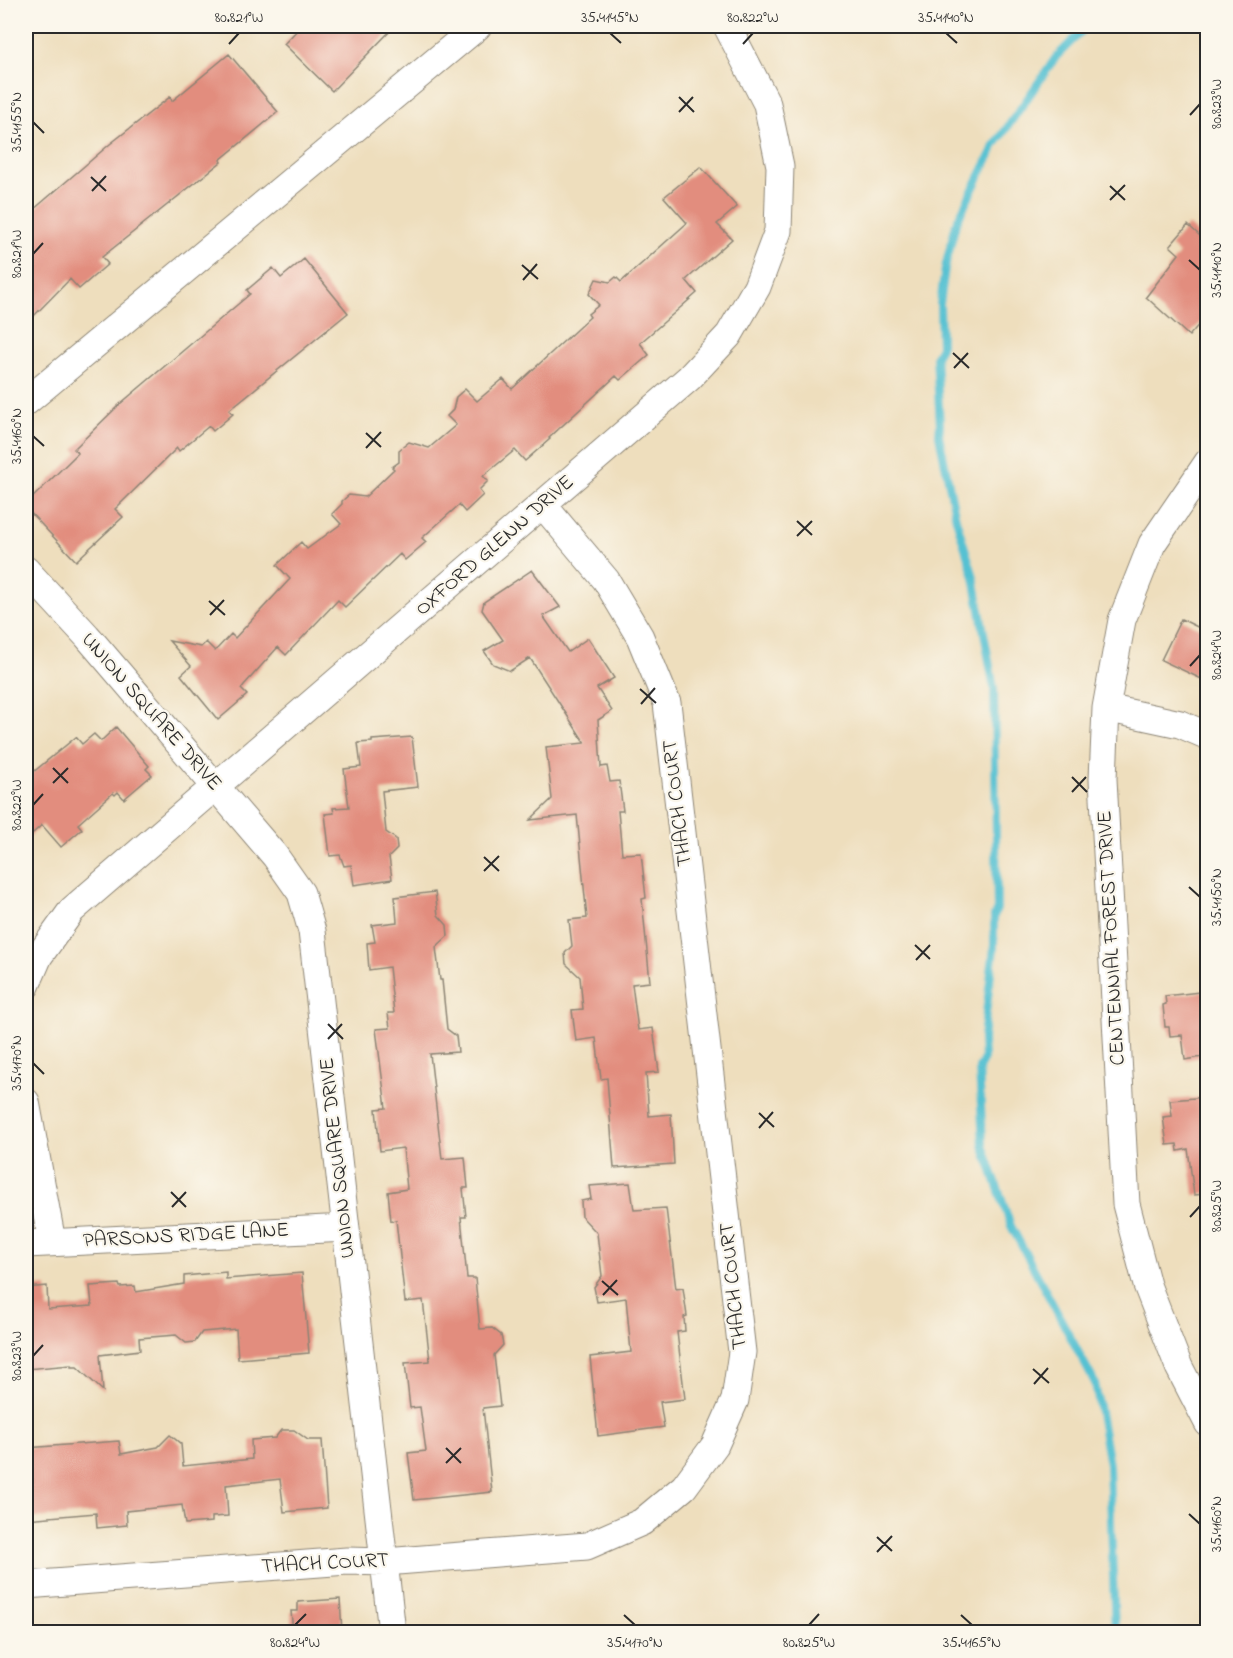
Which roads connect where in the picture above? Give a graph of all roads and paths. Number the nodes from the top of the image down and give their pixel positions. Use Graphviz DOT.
graph roads {
  1 [pos="727,26"];
  2 [pos="474,27"];
  3 [pos="26,402"];
  4 [pos="1208,462"];
  5 [pos="543,505"];
  6 [pos="26,570"];
  7 [pos="1106,708"];
  8 [pos="1208,736"];
  9 [pos="216,786"];
  10 [pos="26,986"];
  11 [pos="26,1102"];
  12 [pos="346,1228"];
  13 [pos="52,1242"];
  14 [pos="26,1244"];
  15 [pos="1208,1423"];
  16 [pos="385,1562"];
  17 [pos="26,1585"];
  18 [pos="392,1632"];
  1 -- 5 [label="street, OXFORD GLENN DRIVE"];
  2 -- 3 [label="street"];
  4 -- 7 [label="street, CENTENNIAL FOREST DRIVE"];
  5 -- 9 [label="street, OXFORD GLENN DRIVE"];
  5 -- 16 [label="street, THACH COURT"];
  6 -- 9 [label="street, UNION SQUARE DRIVE"];
  7 -- 8 [label="street"];
  7 -- 15 [label="street, CENTENNIAL FOREST DRIVE"];
  9 -- 10 [label="street, OXFORD GLENN DRIVE"];
  9 -- 12 [label="street, UNION SQUARE DRIVE"];
  11 -- 13 [label="street"];
  12 -- 13 [label="street, PARSONS RIDGE LANE"];
  12 -- 16 [label="street, UNION SQUARE DRIVE"];
  13 -- 14 [label="street, PARSONS RIDGE LANE"];
  16 -- 17 [label="street, THACH COURT"];
  16 -- 18 [label="street, UNION SQUARE DRIVE"];
}
